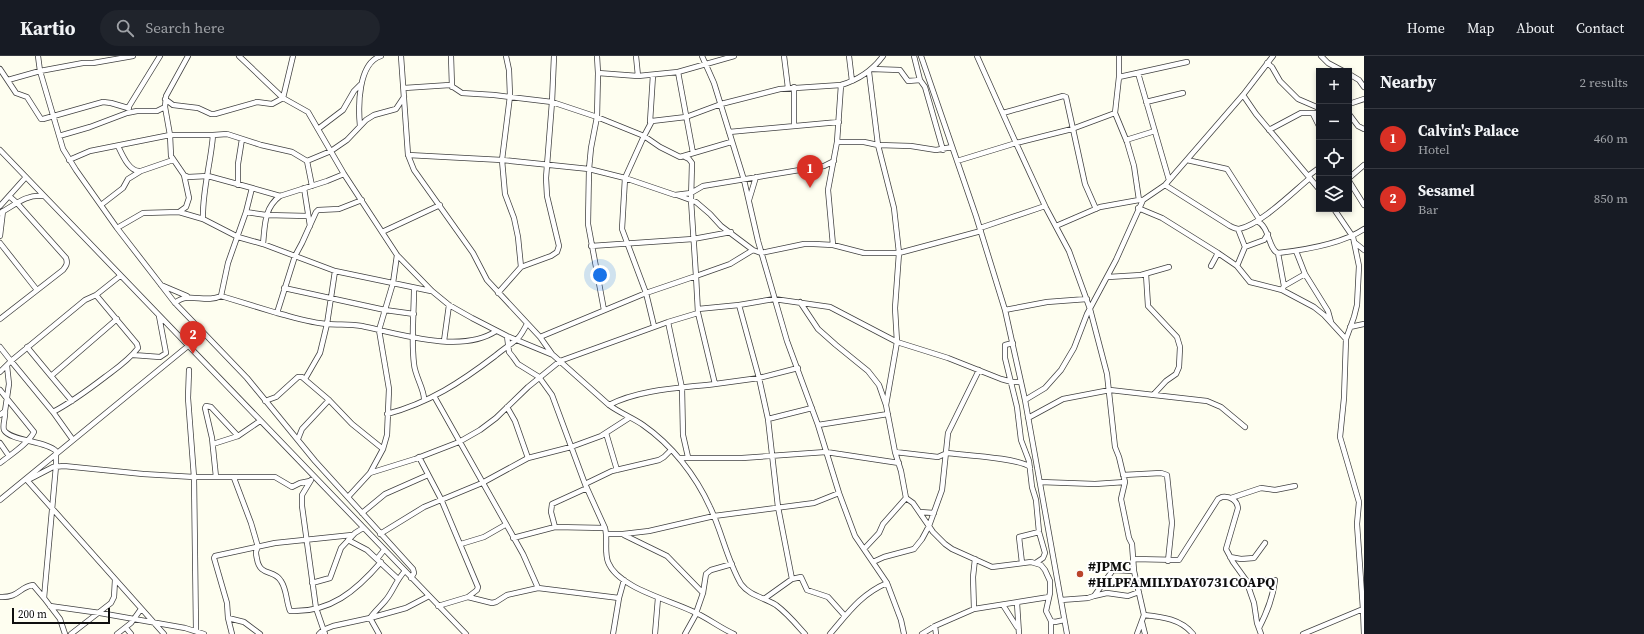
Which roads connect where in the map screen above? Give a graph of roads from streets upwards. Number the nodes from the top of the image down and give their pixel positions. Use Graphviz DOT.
graph roads {
  1 [pos="38,56"];
  2 [pos="133,56"];
  3 [pos="160,56"];
  4 [pos="188,56"];
  5 [pos="239,56"];
  6 [pos="293,56"];
  7 [pos="381,56"];
  8 [pos="401,56"];
  9 [pos="451,56"];
  10 [pos="506,56"];
  11 [pos="554,56"];
  12 [pos="597,56"];
  13 [pos="636,56"];
  14 [pos="702,56"];
  15 [pos="734,56"];
  16 [pos="784,56"];
  17 [pos="849,56"];
  18 [pos="882,56"];
  19 [pos="914,56"];
  20 [pos="922,56"];
  21 [pos="977,56"];
  22 [pos="1119,56"];
  23 [pos="1273,56"];
  24 [pos="1321,56"];
  25 [pos="110,58"];
  26 [pos="1187,62"];
  27 [pos="1267,63"];
  28 [pos="707,64"];
  29 [pos="1337,68"];
  30 [pos="0,69"];
  31 [pos="870,70"];
  32 [pos="40,71"];
  33 [pos="678,72"];
  34 [pos="1138,73"];
  35 [pos="598,74"];
  36 [pos="638,76"];
  37 [pos="653,76"];
  38 [pos="1352,76"];
  39 [pos="1118,77"];
  40 [pos="8,80"];
  41 [pos="920,80"];
  42 [pos="852,81"];
  43 [pos="360,85"];
  44 [pos="841,85"];
  45 [pos="452,87"];
  46 [pos="1364,87"];
  47 [pos="404,88"];
  48 [pos="788,88"];
  49 [pos="794,88"];
  50 [pos="1182,93"];
  51 [pos="1242,95"];
  52 [pos="510,96"];
  53 [pos="404,97"];
  54 [pos="283,98"];
  55 [pos="166,99"];
  56 [pos="1364,99"];
  57 [pos="552,102"];
  58 [pos="1146,102"];
  59 [pos="1352,103"];
  60 [pos="721,104"];
  61 [pos="117,105"];
  62 [pos="173,105"];
  63 [pos="1316,107"];
  64 [pos="128,108"];
  65 [pos="166,108"];
  66 [pos="137,111"];
  67 [pos="1003,113"];
  68 [pos="1115,113"];
  69 [pos="1313,114"];
  70 [pos="1316,114"];
  71 [pos="123,115"];
  72 [pos="54,117"];
  73 [pos="597,117"];
  74 [pos="686,117"];
  75 [pos="1352,118"];
  76 [pos="1316,120"];
  77 [pos="650,122"];
  78 [pos="839,122"];
  79 [pos="794,125"];
  80 [pos="360,126"];
  81 [pos="318,129"];
  82 [pos="1072,129"];
  83 [pos="1269,130"];
  84 [pos="1364,130"];
  85 [pos="1155,131"];
  86 [pos="729,132"];
  87 [pos="170,135"];
  88 [pos="213,135"];
  89 [pos="59,136"];
  90 [pos="644,136"];
  91 [pos="242,139"];
  92 [pos="1126,140"];
  93 [pos="731,142"];
  94 [pos="837,142"];
  95 [pos="1016,144"];
  96 [pos="878,145"];
  97 [pos="118,146"];
  98 [pos="952,147"];
  99 [pos="0,150"];
  100 [pos="943,150"];
  101 [pos="331,151"];
  102 [pos="693,153"];
  103 [pos="408,155"];
  104 [pos="685,157"];
  105 [pos="68,160"];
  106 [pos="173,160"];
  107 [pos="502,160"];
  108 [pos="1187,160"];
  109 [pos="307,161"];
  110 [pos="834,161"];
  111 [pos="957,161"];
  112 [pos="546,164"];
  113 [pos="1364,165"];
  114 [pos="589,169"];
  115 [pos="141,171"];
  116 [pos="1316,171"];
  117 [pos="344,174"];
  118 [pos="184,175"];
  119 [pos="208,176"];
  120 [pos="1351,176"];
  121 [pos="26,177"];
  122 [pos="756,177"];
  123 [pos="1309,177"];
  124 [pos="626,178"];
  125 [pos="744,180"];
  126 [pos="1169,180"];
  127 [pos="238,184"];
  128 [pos="1165,185"];
  129 [pos="1316,185"];
  130 [pos="312,186"];
  131 [pos="1352,186"];
  132 [pos="252,188"];
  133 [pos="304,188"];
  134 [pos="691,194"];
  135 [pos="675,195"];
  136 [pos="9,196"];
  137 [pos="44,196"];
  138 [pos="280,196"];
  139 [pos="362,200"];
  140 [pos="691,200"];
  141 [pos="1141,200"];
  142 [pos="749,201"];
  143 [pos="17,203"];
  144 [pos="101,205"];
  145 [pos="440,205"];
  146 [pos="1364,205"];
  147 [pos="0,206"];
  148 [pos="1045,206"];
  149 [pos="1138,208"];
  150 [pos="1096,209"];
  151 [pos="2,212"];
  152 [pos="179,212"];
  153 [pos="246,212"];
  154 [pos="1336,212"];
  155 [pos="266,214"];
  156 [pos="308,216"];
  157 [pos="203,219"];
  158 [pos="1258,220"];
  159 [pos="310,226"];
  160 [pos="1056,226"];
  161 [pos="117,228"];
  162 [pos="1238,229"];
  163 [pos="1364,229"];
  164 [pos="980,230"];
  165 [pos="382,232"];
  166 [pos="731,232"];
  167 [pos="1268,234"];
  168 [pos="0,236"];
  169 [pos="238,237"];
  170 [pos="693,239"];
  171 [pos="1354,239"];
  172 [pos="0,243"];
  173 [pos="263,244"];
  174 [pos="627,244"];
  175 [pos="833,245"];
  176 [pos="591,246"];
  177 [pos="1244,247"];
  178 [pos="753,250"];
  179 [pos="1364,250"];
  180 [pos="1296,251"];
  181 [pos="761,252"];
  182 [pos="899,253"];
  183 [pos="1218,253"];
  184 [pos="1278,253"];
  185 [pos="397,255"];
  186 [pos="295,256"];
  187 [pos="1211,266"];
  188 [pos="1237,266"];
  189 [pos="521,267"];
  190 [pos="1170,267"];
  191 [pos="335,271"];
  192 [pos="1146,274"];
  193 [pos="1305,274"];
  194 [pos="120,276"];
  195 [pos="696,276"];
  196 [pos="1108,277"];
  197 [pos="393,283"];
  198 [pos="160,285"];
  199 [pos="284,288"];
  200 [pos="414,288"];
  201 [pos="1283,288"];
  202 [pos="37,290"];
  203 [pos="432,291"];
  204 [pos="498,293"];
  205 [pos="646,293"];
  206 [pos="96,295"];
  207 [pos="221,296"];
  208 [pos="189,297"];
  209 [pos="330,297"];
  210 [pos="774,299"];
  211 [pos="1086,299"];
  212 [pos="800,302"];
  213 [pos="175,303"];
  214 [pos="449,305"];
  215 [pos="739,305"];
  216 [pos="1090,309"];
  217 [pos="385,310"];
  218 [pos="604,310"];
  219 [pos="1005,310"];
  220 [pos="0,311"];
  221 [pos="698,311"];
  222 [pos="277,313"];
  223 [pos="414,314"];
  224 [pos="159,315"];
  225 [pos="2,317"];
  226 [pos="117,320"];
  227 [pos="668,322"];
  228 [pos="1332,323"];
  229 [pos="327,324"];
  230 [pos="527,324"];
  231 [pos="1364,324"];
  232 [pos="654,326"];
  233 [pos="1350,327"];
  234 [pos="379,330"];
  235 [pos="496,331"];
  236 [pos="507,336"];
  237 [pos="412,337"];
  238 [pos="540,337"];
  239 [pos="517,339"];
  240 [pos="1346,339"];
  241 [pos="444,341"];
  242 [pos="897,342"];
  243 [pos="1013,343"];
  244 [pos="508,345"];
  245 [pos="188,346"];
  246 [pos="0,347"];
  247 [pos="27,347"];
  248 [pos="133,355"];
  249 [pos="553,356"];
  250 [pos="11,361"];
  251 [pos="560,361"];
  252 [pos="6,366"];
  253 [pos="798,368"];
  254 [pos="189,370"];
  255 [pos="979,370"];
  256 [pos="0,372"];
  257 [pos="51,376"];
  258 [pos="539,377"];
  259 [pos="759,378"];
  260 [pos="305,379"];
  261 [pos="1010,382"];
  262 [pos="1021,382"];
  263 [pos="715,384"];
  264 [pos="682,388"];
  265 [pos="0,390"];
  266 [pos="1110,390"];
  267 [pos="1154,394"];
  268 [pos="434,396"];
  269 [pos="6,398"];
  270 [pos="329,400"];
  271 [pos="424,400"];
  272 [pos="1025,400"];
  273 [pos="265,401"];
  274 [pos="72,402"];
  275 [pos="609,405"];
  276 [pos="886,405"];
  277 [pos="507,407"];
  278 [pos="812,408"];
  279 [pos="5,411"];
  280 [pos="53,412"];
  281 [pos="388,414"];
  282 [pos="888,414"];
  283 [pos="0,415"];
  284 [pos="629,418"];
  285 [pos="1028,418"];
  286 [pos="768,419"];
  287 [pos="260,421"];
  288 [pos="818,426"];
  289 [pos="1245,428"];
  290 [pos="606,433"];
  291 [pos="238,436"];
  292 [pos="298,439"];
  293 [pos="73,440"];
  294 [pos="27,441"];
  295 [pos="459,442"];
  296 [pos="0,443"];
  297 [pos="213,444"];
  298 [pos="571,447"];
  299 [pos="383,449"];
  300 [pos="671,450"];
  301 [pos="826,452"];
  302 [pos="895,452"];
  303 [pos="57,453"];
  304 [pos="947,453"];
  305 [pos="9,456"];
  306 [pos="772,456"];
  307 [pos="419,457"];
  308 [pos="688,457"];
  309 [pos="528,458"];
  310 [pos="679,458"];
  311 [pos="0,463"];
  312 [pos="899,463"];
  313 [pos="56,466"];
  314 [pos="1030,466"];
  315 [pos="617,470"];
  316 [pos="1037,471"];
  317 [pos="370,474"];
  318 [pos="1123,474"];
  319 [pos="428,475"];
  320 [pos="194,477"];
  321 [pos="216,478"];
  322 [pos="234,478"];
  323 [pos="27,479"];
  324 [pos="312,480"];
  325 [pos="1040,482"];
  326 [pos="1125,482"];
  327 [pos="482,483"];
  328 [pos="586,486"];
  329 [pos="1294,486"];
  330 [pos="840,494"];
  331 [pos="348,497"];
  332 [pos="906,498"];
  333 [pos="1231,498"];
  334 [pos="441,499"];
  335 [pos="0,500"];
  336 [pos="353,502"];
  337 [pos="778,507"];
  338 [pos="52,508"];
  339 [pos="344,509"];
  340 [pos="920,512"];
  341 [pos="362,513"];
  342 [pos="934,514"];
  343 [pos="714,516"];
  344 [pos="505,525"];
  345 [pos="929,526"];
  346 [pos="555,527"];
  347 [pos="363,528"];
  348 [pos="605,528"];
  349 [pos="1039,532"];
  350 [pos="380,534"];
  351 [pos="606,534"];
  352 [pos="623,534"];
  353 [pos="352,535"];
  354 [pos="513,538"];
  355 [pos="306,539"];
  356 [pos="348,540"];
  357 [pos="387,541"];
  358 [pos="1266,543"];
  359 [pos="461,544"];
  360 [pos="258,547"];
  361 [pos="382,548"];
  362 [pos="864,549"];
  363 [pos="1230,557"];
  364 [pos="975,559"];
  365 [pos="1134,559"];
  366 [pos="379,560"];
  367 [pos="1168,561"];
  368 [pos="873,562"];
  369 [pos="1037,562"];
  370 [pos="732,564"];
  371 [pos="1022,564"];
  372 [pos="405,571"];
  373 [pos="1134,571"];
  374 [pos="411,578"];
  375 [pos="398,579"];
  376 [pos="792,579"];
  377 [pos="115,580"];
  378 [pos="624,580"];
  379 [pos="1247,582"];
  380 [pos="312,583"];
  381 [pos="887,583"];
  382 [pos="538,588"];
  383 [pos="1139,592"];
  384 [pos="703,594"];
  385 [pos="429,596"];
  386 [pos="1094,596"];
  387 [pos="0,597"];
  388 [pos="468,597"];
  389 [pos="1049,597"];
  390 [pos="44,598"];
  391 [pos="619,598"];
  392 [pos="658,598"];
  393 [pos="764,599"];
  394 [pos="1061,600"];
  395 [pos="1017,603"];
  396 [pos="1003,605"];
  397 [pos="50,606"];
  398 [pos="438,606"];
  399 [pos="316,608"];
  400 [pos="141,609"];
  401 [pos="974,609"];
  402 [pos="1363,609"];
  403 [pos="100,613"];
  404 [pos="696,613"];
  405 [pos="845,616"];
  406 [pos="1143,617"];
  407 [pos="134,618"];
  408 [pos="228,618"];
  409 [pos="370,618"];
  410 [pos="1064,620"];
  411 [pos="1051,621"];
  412 [pos="154,623"];
  413 [pos="935,626"];
  414 [pos="126,628"];
  415 [pos="1018,628"];
  416 [pos="1259,628"];
  417 [pos="196,630"];
  418 [pos="324,632"];
  419 [pos="65,634"];
  420 [pos="71,634"];
  421 [pos="117,634"];
  422 [pos="131,634"];
  423 [pos="164,634"];
  424 [pos="204,634"];
  425 [pos="232,634"];
  426 [pos="260,634"];
  427 [pos="319,634"];
  428 [pos="378,634"];
  429 [pos="466,634"];
  430 [pos="613,634"];
  431 [pos="655,634"];
  432 [pos="686,634"];
  433 [pos="734,634"];
  434 [pos="805,634"];
  435 [pos="830,634"];
  436 [pos="904,634"];
  437 [pos="922,634"];
  438 [pos="936,634"];
  439 [pos="1019,634"];
  440 [pos="1051,634"];
  441 [pos="1067,634"];
  442 [pos="1137,634"];
  443 [pos="1145,634"];
  444 [pos="1193,634"];
  445 [pos="1261,634"];
  446 [pos="1303,634"];
  447 [pos="1364,634"];
  1 -- 32 [label="street"];
  2 -- 25 [label="street"];
  3 -- 64 [label="street"];
  4 -- 55 [label="street"];
  5 -- 54 [label="street"];
  6 -- 54 [label="street"];
  7 -- 43 [label="street"];
  8 -- 47 [label="street"];
  9 -- 45 [label="street"];
  10 -- 52 [label="street"];
  11 -- 57 [label="street"];
  12 -- 35 [label="street"];
  13 -- 36 [label="street"];
  14 -- 28 [label="street"];
  15 -- 28 [label="street"];
  16 -- 48 [label="street"];
  17 -- 42 [label="street"];
  18 -- 31 [label="street"];
  19 -- 41 [label="street"];
  20 -- 98 [label="street"];
  21 -- 67 [label="street"];
  22 -- 39 [label="street"];
  23 -- 27 [label="street"];
  24 -- 29 [label="street"];
  25 -- 32 [label="street"];
  26 -- 34 [label="street"];
  27 -- 51 [label="street"];
  27 -- 63 [label="street"];
  28 -- 33 [label="street"];
  28 -- 60 [label="street"];
  30 -- 40 [label="street"];
  31 -- 41 [label="street"];
  31 -- 42 [label="street"];
  31 -- 96 [label="street"];
  32 -- 40 [label="street"];
  32 -- 72 [label="street"];
  33 -- 37 [label="street"];
  33 -- 74 [label="street"];
  34 -- 39 [label="street"];
  34 -- 58 [label="street"];
  35 -- 36 [label="street"];
  35 -- 73 [label="street"];
  36 -- 37 [label="street"];
  37 -- 77 [label="street"];
  38 -- 46 [label="street"];
  39 -- 68 [label="street"];
  40 -- 72 [label="street"];
  41 -- 100 [label="street"];
  42 -- 44 [label="street"];
  43 -- 80 [label="street"];
  43 -- 81 [label="street"];
  44 -- 49 [label="street"];
  44 -- 78 [label="street"];
  45 -- 47 [label="street"];
  45 -- 52 [label="street"];
  47 -- 53 [label="street"];
  48 -- 49 [label="street"];
  48 -- 60 [label="street"];
  49 -- 79 [label="street"];
  50 -- 58 [label="street"];
  51 -- 83 [label="street"];
  51 -- 108 [label="street"];
  52 -- 57 [label="street"];
  52 -- 107 [label="street"];
  53 -- 80 [label="street"];
  53 -- 103 [label="street"];
  54 -- 62 [label="street"];
  54 -- 81 [label="street"];
  55 -- 62 [label="street"];
  55 -- 65 [label="street"];
  56 -- 59 [label="street"];
  57 -- 73 [label="street"];
  57 -- 112 [label="street"];
  58 -- 85 [label="street"];
  60 -- 74 [label="street"];
  60 -- 86 [label="street"];
  61 -- 64 [label="street"];
  61 -- 71 [label="street"];
  61 -- 72 [label="street"];
  62 -- 65 [label="street"];
  64 -- 66 [label="street"];
  65 -- 66 [label="street"];
  65 -- 87 [label="street"];
  66 -- 71 [label="street"];
  67 -- 82 [label="street"];
  67 -- 95 [label="street"];
  68 -- 82 [label="street"];
  68 -- 92 [label="street"];
  69 -- 70 [label="street"];
  69 -- 76 [label="street"];
  69 -- 83 [label="street"];
  71 -- 89 [label="street"];
  72 -- 89 [label="street"];
  73 -- 90 [label="street"];
  73 -- 114 [label="street"];
  74 -- 77 [label="street"];
  74 -- 102 [label="street"];
  75 -- 84 [label="street"];
  77 -- 90 [label="street"];
  78 -- 79 [label="street"];
  78 -- 94 [label="street"];
  79 -- 86 [label="street"];
  80 -- 101 [label="street"];
  81 -- 101 [label="street"];
  82 -- 95 [label="street"];
  82 -- 150 [label="street"];
  83 -- 123 [label="street"];
  85 -- 92 [label="street"];
  85 -- 126 [label="street"];
  86 -- 93 [label="street"];
  87 -- 88 [label="street"];
  87 -- 97 [label="street"];
  87 -- 106 [label="street"];
  88 -- 91 [label="street"];
  88 -- 119 [label="street"];
  89 -- 105 [label="street"];
  90 -- 104 [label="street"];
  90 -- 124 [label="street"];
  91 -- 109 [label="street"];
  91 -- 127 [label="street"];
  92 -- 141 [label="street"];
  93 -- 102 [label="street"];
  93 -- 125 [label="street"];
  94 -- 96 [label="street"];
  94 -- 110 [label="street"];
  95 -- 111 [label="street"];
  95 -- 148 [label="street"];
  96 -- 100 [label="street"];
  96 -- 182 [label="street"];
  97 -- 105 [label="street"];
  97 -- 115 [label="street"];
  98 -- 100 [label="street"];
  98 -- 111 [label="street"];
  99 -- 121 [label="street"];
  101 -- 109 [label="street"];
  101 -- 117 [label="street"];
  102 -- 104 [label="street"];
  103 -- 107 [label="street"];
  103 -- 145 [label="street"];
  104 -- 134 [label="street"];
  105 -- 144 [label="street"];
  106 -- 115 [label="street"];
  106 -- 118 [label="street"];
  107 -- 112 [label="street"];
  107 -- 189 [label="street"];
  108 -- 126 [label="street"];
  108 -- 158 [label="street"];
  109 -- 130 [label="street"];
  110 -- 122 [label="street"];
  110 -- 175 [label="street"];
  111 -- 164 [label="street"];
  112 -- 114 [label="street"];
  112 -- 189 [label="street"];
  113 -- 120 [label="street"];
  114 -- 124 [label="street"];
  114 -- 176 [label="street"];
  115 -- 144 [label="street"];
  116 -- 123 [label="street"];
  117 -- 130 [label="street"];
  117 -- 139 [label="street"];
  118 -- 119 [label="street"];
  118 -- 152 [label="street"];
  119 -- 127 [label="street"];
  119 -- 157 [label="street"];
  121 -- 136 [label="street"];
  121 -- 137 [label="street"];
  122 -- 125 [label="street"];
  122 -- 142 [label="street"];
  123 -- 129 [label="street"];
  123 -- 158 [label="street"];
  124 -- 135 [label="street"];
  124 -- 174 [label="street"];
  125 -- 134 [label="street"];
  125 -- 142 [label="street"];
  126 -- 128 [label="street"];
  127 -- 132 [label="street"];
  128 -- 141 [label="street"];
  128 -- 162 [label="street"];
  130 -- 133 [label="street"];
  131 -- 146 [label="street"];
  132 -- 138 [label="street"];
  132 -- 153 [label="street"];
  133 -- 138 [label="street"];
  133 -- 156 [label="street"];
  134 -- 135 [label="street"];
  134 -- 140 [label="street"];
  135 -- 140 [label="street"];
  136 -- 143 [label="street"];
  136 -- 147 [label="street"];
  137 -- 143 [label="street"];
  137 -- 194 [label="street"];
  138 -- 155 [label="street"];
  139 -- 159 [label="street"];
  139 -- 165 [label="street"];
  140 -- 166 [label="street"];
  140 -- 170 [label="street"];
  141 -- 149 [label="street"];
  141 -- 150 [label="street"];
  142 -- 181 [label="street"];
  143 -- 151 [label="street"];
  143 -- 202 [label="street"];
  144 -- 161 [label="street"];
  145 -- 165 [label="street"];
  145 -- 204 [label="street"];
  148 -- 160 [label="street"];
  148 -- 164 [label="street"];
  149 -- 183 [label="street"];
  149 -- 196 [label="street"];
  150 -- 160 [label="street"];
  151 -- 168 [label="street"];
  152 -- 157 [label="street"];
  152 -- 161 [label="street"];
  153 -- 155 [label="street"];
  153 -- 169 [label="street"];
  154 -- 171 [label="street"];
  155 -- 156 [label="street"];
  155 -- 173 [label="street"];
  156 -- 159 [label="street"];
  157 -- 169 [label="street"];
  158 -- 162 [label="street"];
  158 -- 167 [label="street"];
  159 -- 186 [label="street"];
  160 -- 211 [label="street"];
  161 -- 198 [label="street"];
  162 -- 177 [label="street"];
  163 -- 171 [label="street"];
  164 -- 182 [label="street"];
  164 -- 219 [label="street"];
  165 -- 185 [label="street"];
  166 -- 170 [label="street"];
  166 -- 178 [label="street"];
  167 -- 177 [label="street"];
  167 -- 184 [label="street"];
  169 -- 173 [label="street"];
  169 -- 207 [label="street"];
  170 -- 174 [label="street"];
  170 -- 195 [label="street"];
  171 -- 179 [label="street"];
  171 -- 180 [label="street"];
  171 -- 233 [label="street"];
  172 -- 202 [label="street"];
  173 -- 186 [label="street"];
  174 -- 176 [label="street"];
  174 -- 205 [label="street"];
  175 -- 181 [label="street"];
  175 -- 182 [label="street"];
  176 -- 218 [label="street"];
  177 -- 188 [label="street"];
  178 -- 181 [label="street"];
  178 -- 195 [label="street"];
  180 -- 184 [label="street"];
  180 -- 193 [label="street"];
  181 -- 210 [label="street"];
  182 -- 242 [label="street"];
  183 -- 187 [label="street"];
  183 -- 188 [label="street"];
  184 -- 201 [label="street"];
  185 -- 197 [label="street"];
  185 -- 203 [label="street"];
  186 -- 191 [label="street"];
  186 -- 199 [label="street"];
  188 -- 201 [label="street"];
  189 -- 204 [label="street"];
  190 -- 192 [label="street"];
  191 -- 197 [label="street"];
  191 -- 209 [label="street"];
  192 -- 196 [label="street"];
  192 -- 267 [label="street"];
  193 -- 201 [label="street"];
  193 -- 228 [label="street"];
  194 -- 206 [label="street"];
  194 -- 224 [label="street"];
  195 -- 205 [label="street"];
  195 -- 221 [label="street"];
  196 -- 216 [label="street"];
  197 -- 200 [label="street"];
  197 -- 217 [label="street"];
  198 -- 208 [label="street"];
  198 -- 213 [label="street"];
  199 -- 209 [label="street"];
  199 -- 222 [label="street"];
  200 -- 203 [label="street"];
  200 -- 223 [label="street"];
  201 -- 228 [label="street"];
  202 -- 225 [label="street"];
  203 -- 214 [label="street"];
  204 -- 230 [label="street"];
  205 -- 218 [label="street"];
  205 -- 232 [label="street"];
  206 -- 226 [label="street"];
  206 -- 247 [label="street"];
  207 -- 208 [label="street"];
  207 -- 222 [label="street"];
  208 -- 213 [label="street"];
  209 -- 217 [label="street"];
  209 -- 229 [label="street"];
  210 -- 212 [label="street"];
  210 -- 215 [label="street"];
  210 -- 253 [label="street"];
  211 -- 216 [label="street"];
  211 -- 219 [label="street"];
  212 -- 242 [label="street"];
  212 -- 276 [label="street"];
  213 -- 273 [label="street"];
  214 -- 235 [label="street"];
  214 -- 241 [label="street"];
  215 -- 221 [label="street"];
  215 -- 259 [label="street"];
  216 -- 266 [label="street"];
  216 -- 272 [label="street"];
  217 -- 223 [label="street"];
  217 -- 234 [label="street"];
  218 -- 238 [label="street"];
  219 -- 243 [label="street"];
  220 -- 225 [label="street"];
  221 -- 227 [label="street"];
  221 -- 263 [label="street"];
  222 -- 229 [label="street"];
  223 -- 237 [label="street"];
  224 -- 245 [label="street"];
  224 -- 248 [label="street"];
  226 -- 248 [label="street"];
  226 -- 257 [label="street"];
  227 -- 232 [label="street"];
  227 -- 264 [label="street"];
  228 -- 240 [label="street"];
  229 -- 234 [label="street"];
  229 -- 260 [label="street"];
  230 -- 238 [label="street"];
  230 -- 239 [label="street"];
  231 -- 233 [label="street"];
  232 -- 251 [label="street"];
  233 -- 240 [label="street"];
  234 -- 237 [label="street"];
  234 -- 281 [label="street"];
  235 -- 236 [label="street"];
  235 -- 241 [label="street"];
  236 -- 239 [label="street"];
  236 -- 244 [label="street"];
  237 -- 241 [label="street"];
  237 -- 271 [label="street"];
  238 -- 249 [label="street"];
  239 -- 244 [label="street"];
  239 -- 249 [label="street"];
  240 -- 402 [label="street"];
  242 -- 255 [label="street"];
  242 -- 276 [label="street"];
  243 -- 261 [label="street"];
  243 -- 262 [label="street"];
  244 -- 258 [label="street"];
  244 -- 268 [label="street"];
  245 -- 287 [label="street"];
  245 -- 293 [label="street"];
  246 -- 250 [label="street"];
  247 -- 250 [label="street"];
  247 -- 257 [label="street"];
  248 -- 274 [label="street"];
  249 -- 251 [label="street"];
  250 -- 252 [label="street"];
  250 -- 280 [label="street"];
  251 -- 258 [label="street"];
  251 -- 275 [label="street"];
  252 -- 256 [label="street"];
  252 -- 269 [label="street"];
  253 -- 259 [label="street"];
  253 -- 278 [label="street"];
  254 -- 320 [label="street"];
  255 -- 261 [label="street"];
  255 -- 304 [label="street"];
  257 -- 274 [label="street"];
  258 -- 277 [label="street"];
  258 -- 298 [label="street"];
  259 -- 263 [label="street"];
  259 -- 286 [label="street"];
  260 -- 270 [label="street"];
  260 -- 273 [label="street"];
  261 -- 262 [label="street"];
  261 -- 314 [label="street"];
  262 -- 272 [label="street"];
  263 -- 264 [label="street"];
  264 -- 275 [label="street"];
  264 -- 308 [label="street"];
  265 -- 269 [label="street"];
  266 -- 267 [label="street"];
  266 -- 285 [label="street"];
  266 -- 318 [label="street"];
  267 -- 289 [label="street"];
  268 -- 271 [label="street"];
  268 -- 295 [label="street"];
  269 -- 279 [label="street"];
  269 -- 294 [label="street"];
  270 -- 292 [label="street"];
  270 -- 299 [label="street"];
  271 -- 281 [label="street"];
  272 -- 285 [label="street"];
  273 -- 292 [label="street"];
  274 -- 280 [label="street"];
  275 -- 284 [label="street"];
  276 -- 282 [label="street"];
  277 -- 295 [label="street"];
  277 -- 309 [label="street"];
  278 -- 286 [label="street"];
  278 -- 288 [label="street"];
  279 -- 283 [label="street"];
  279 -- 294 [label="street"];
  280 -- 293 [label="street"];
  281 -- 299 [label="street"];
  282 -- 288 [label="street"];
  282 -- 302 [label="street"];
  284 -- 290 [label="street"];
  284 -- 300 [label="street"];
  285 -- 316 [label="street"];
  286 -- 306 [label="street"];
  287 -- 291 [label="street"];
  287 -- 324 [label="street"];
  288 -- 301 [label="street"];
  290 -- 298 [label="street"];
  290 -- 315 [label="street"];
  291 -- 297 [label="street"];
  291 -- 297 [label="street"];
  292 -- 331 [label="street"];
  293 -- 303 [label="street"];
  294 -- 303 [label="street"];
  294 -- 305 [label="street"];
  295 -- 307 [label="street"];
  295 -- 327 [label="street"];
  296 -- 305 [label="street"];
  297 -- 321 [label="street"];
  298 -- 309 [label="street"];
  298 -- 328 [label="street"];
  299 -- 317 [label="street"];
  300 -- 310 [label="street"];
  300 -- 315 [label="street"];
  301 -- 306 [label="street"];
  301 -- 312 [label="street"];
  301 -- 330 [label="street"];
  302 -- 304 [label="street"];
  302 -- 312 [label="street"];
  303 -- 313 [label="street"];
  303 -- 323 [label="street"];
  304 -- 314 [label="street"];
  304 -- 342 [label="street"];
  305 -- 311 [label="street"];
  306 -- 308 [label="street"];
  306 -- 337 [label="street"];
  307 -- 317 [label="street"];
  307 -- 319 [label="street"];
  308 -- 310 [label="street"];
  309 -- 327 [label="street"];
  310 -- 343 [label="street"];
  312 -- 332 [label="street"];
  313 -- 320 [label="street"];
  313 -- 323 [label="street"];
  313 -- 338 [label="street"];
  314 -- 316 [label="street"];
  314 -- 349 [label="street"];
  315 -- 328 [label="street"];
  316 -- 325 [label="street"];
  317 -- 331 [label="street"];
  318 -- 326 [label="street"];
  318 -- 367 [label="street"];
  319 -- 334 [label="street"];
  319 -- 341 [label="street"];
  320 -- 321 [label="street"];
  320 -- 417 [label="street"];
  321 -- 322 [label="street"];
  322 -- 324 [label="street"];
  322 -- 360 [label="street"];
  323 -- 335 [label="street"];
  323 -- 338 [label="street"];
  324 -- 339 [label="street"];
  324 -- 355 [label="street"];
  325 -- 326 [label="street"];
  325 -- 394 [label="street"];
  326 -- 365 [label="street"];
  327 -- 334 [label="street"];
  327 -- 344 [label="street"];
  328 -- 346 [label="street"];
  328 -- 348 [label="street"];
  329 -- 333 [label="street"];
  330 -- 337 [label="street"];
  330 -- 362 [label="street"];
  331 -- 336 [label="street"];
  332 -- 340 [label="street"];
  332 -- 362 [label="street"];
  333 -- 363 [label="street"];
  333 -- 367 [label="street"];
  334 -- 350 [label="street"];
  334 -- 359 [label="street"];
  336 -- 339 [label="street"];
  336 -- 341 [label="street"];
  337 -- 343 [label="street"];
  337 -- 376 [label="street"];
  338 -- 377 [label="street"];
  338 -- 390 [label="street"];
  339 -- 347 [label="street"];
  340 -- 342 [label="street"];
  340 -- 345 [label="street"];
  341 -- 350 [label="street"];
  342 -- 345 [label="street"];
  343 -- 352 [label="street"];
  343 -- 370 [label="street"];
  344 -- 354 [label="street"];
  344 -- 359 [label="street"];
  345 -- 364 [label="street"];
  345 -- 368 [label="street"];
  346 -- 348 [label="street"];
  346 -- 354 [label="street"];
  347 -- 353 [label="street"];
  347 -- 361 [label="street"];
  348 -- 351 [label="street"];
  349 -- 369 [label="street"];
  349 -- 371 [label="street"];
  350 -- 357 [label="street"];
  351 -- 352 [label="street"];
  351 -- 378 [label="street"];
  352 -- 384 [label="street"];
  353 -- 355 [label="street"];
  353 -- 356 [label="street"];
  354 -- 382 [label="street"];
  355 -- 360 [label="street"];
  355 -- 380 [label="street"];
  356 -- 366 [label="street"];
  356 -- 380 [label="street"];
  357 -- 361 [label="street"];
  357 -- 374 [label="street"];
  358 -- 363 [label="street"];
  359 -- 388 [label="street"];
  360 -- 399 [label="street"];
  360 -- 408 [label="street"];
  361 -- 366 [label="street"];
  361 -- 372 [label="street"];
  362 -- 368 [label="street"];
  363 -- 379 [label="street"];
  364 -- 371 [label="street"];
  364 -- 401 [label="street"];
  365 -- 367 [label="street"];
  365 -- 373 [label="street"];
  366 -- 375 [label="street"];
  366 -- 399 [label="street"];
  368 -- 381 [label="street"];
  369 -- 371 [label="street"];
  369 -- 389 [label="street"];
  370 -- 384 [label="street"];
  370 -- 393 [label="street"];
  372 -- 374 [label="street"];
  372 -- 375 [label="street"];
  373 -- 383 [label="street"];
  373 -- 386 [label="street"];
  374 -- 385 [label="street"];
  375 -- 409 [label="street"];
  376 -- 393 [label="street"];
  376 -- 405 [label="street"];
  377 -- 400 [label="street"];
  377 -- 403 [label="street"];
  378 -- 391 [label="street"];
  378 -- 392 [label="street"];
  379 -- 416 [label="street"];
  379 -- 416 [label="street"];
  380 -- 399 [label="street"];
  381 -- 405 [label="street"];
  381 -- 436 [label="street"];
  382 -- 388 [label="street"];
  382 -- 391 [label="street"];
  383 -- 386 [label="street"];
  383 -- 406 [label="street"];
  384 -- 404 [label="street"];
  385 -- 398 [label="street"];
  385 -- 409 [label="street"];
  386 -- 394 [label="street"];
  387 -- 390 [label="street"];
  388 -- 398 [label="street"];
  389 -- 395 [label="street"];
  389 -- 411 [label="street"];
  390 -- 397 [label="street"];
  391 -- 430 [label="street"];
  392 -- 404 [label="street"];
  392 -- 431 [label="street"];
  393 -- 434 [label="street"];
  394 -- 410 [label="street"];
  395 -- 396 [label="street"];
  395 -- 415 [label="street"];
  396 -- 401 [label="street"];
  396 -- 415 [label="street"];
  397 -- 403 [label="street"];
  397 -- 419 [label="street"];
  398 -- 429 [label="street"];
  399 -- 418 [label="street"];
  400 -- 407 [label="street"];
  400 -- 412 [label="street"];
  401 -- 413 [label="street"];
  402 -- 446 [label="street"];
  402 -- 447 [label="street"];
  403 -- 407 [label="street"];
  403 -- 420 [label="street"];
  404 -- 432 [label="street"];
  404 -- 433 [label="street"];
  405 -- 435 [label="street"];
  406 -- 442 [label="street"];
  406 -- 443 [label="street"];
  406 -- 444 [label="street"];
  407 -- 412 [label="street"];
  407 -- 414 [label="street"];
  408 -- 425 [label="street"];
  408 -- 426 [label="street"];
  409 -- 418 [label="street"];
  409 -- 428 [label="street"];
  410 -- 411 [label="street"];
  410 -- 441 [label="street"];
  411 -- 440 [label="street"];
  412 -- 417 [label="street"];
  412 -- 423 [label="street"];
  413 -- 437 [label="street"];
  413 -- 438 [label="street"];
  414 -- 421 [label="street"];
  414 -- 422 [label="street"];
  415 -- 439 [label="street"];
  416 -- 445 [label="street"];
  417 -- 424 [label="street"];
  418 -- 427 [label="street"];
}
